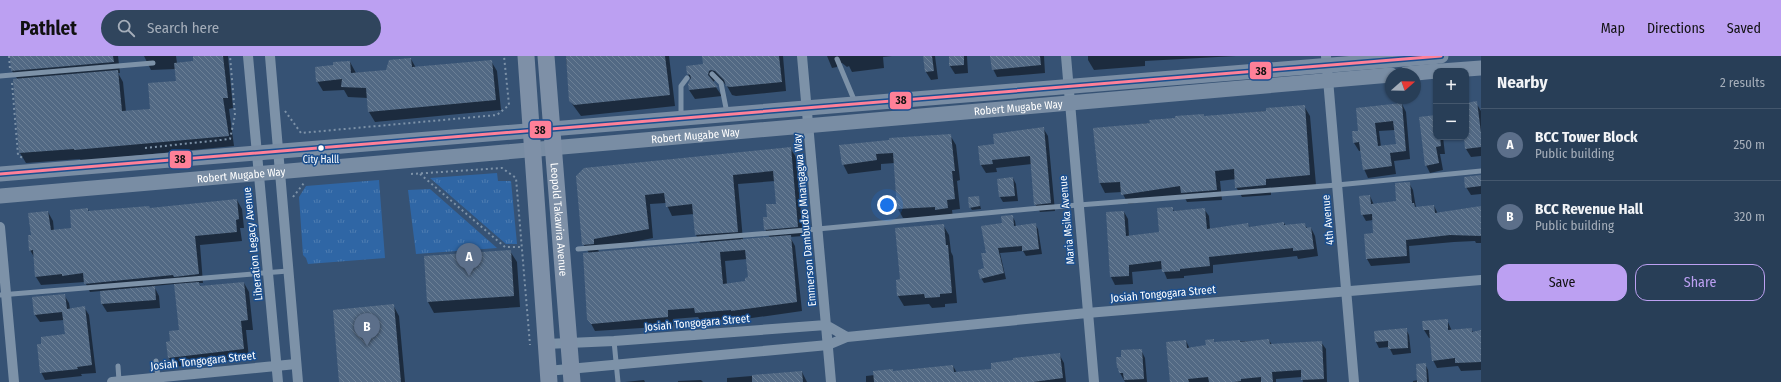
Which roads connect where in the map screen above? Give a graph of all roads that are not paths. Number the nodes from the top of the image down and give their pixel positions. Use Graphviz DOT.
graph roads {
  1 [pos="248,56"];
  2 [pos="270,56"];
  3 [pos="526,56"];
  4 [pos="546,56"];
  5 [pos="802,56"];
  6 [pos="1066,56"];
  7 [pos="1441,56"];
  8 [pos="837,59"];
  9 [pos="153,63"];
  10 [pos="1327,68"];
  11 [pos="1481,68"];
  12 [pos="1469,69"];
  13 [pos="1433,72"];
  14 [pos="1421,73"];
  15 [pos="712,74"];
  16 [pos="1385,74"];
  17 [pos="0,76"];
  18 [pos="687,78"];
  19 [pos="1069,87"];
  20 [pos="1070,103"];
  21 [pos="856,104"];
  22 [pos="807,108"];
  23 [pos="727,114"];
  24 [pos="681,118"];
  25 [pos="808,126"];
  26 [pos="552,128"];
  27 [pos="531,130"];
  28 [pos="553,148"];
  29 [pos="533,149"];
  30 [pos="278,151"];
  31 [pos="256,152"];
  32 [pos="279,171"];
  33 [pos="1481,171"];
  34 [pos="258,173"];
  35 [pos="0,174"];
  36 [pos="1337,186"];
  37 [pos="0,196"];
  38 [pos="1078,205"];
  39 [pos="0,227"];
  40 [pos="818,229"];
  41 [pos="578,248"];
  42 [pos="288,271"];
  43 [pos="268,273"];
  44 [pos="1481,280"];
  45 [pos="1347,292"];
  46 [pos="3,295"];
  47 [pos="1087,313"];
  48 [pos="826,324"];
  49 [pos="847,336"];
  50 [pos="614,341"];
  51 [pos="568,343"];
  52 [pos="538,345"];
  53 [pos="828,345"];
  54 [pos="156,361"];
  55 [pos="296,364"];
  56 [pos="276,365"];
  57 [pos="616,365"];
  58 [pos="118,366"];
  59 [pos="572,375"];
  60 [pos="548,376"];
  61 [pos="158,377"];
  62 [pos="14,382"];
  63 [pos="116,382"];
  64 [pos="278,382"];
  65 [pos="298,382"];
  66 [pos="618,382"];
  67 [pos="831,382"];
  68 [pos="1094,382"];
  69 [pos="1354,382"];
  1 -- 31 [label="street, Liberation Legacy Avenue"];
  2 -- 30 [label="street"];
  3 -- 27 [label="highway, Leopold Takawira Avenue"];
  4 -- 26 [label="highway, Leopold Takawira Avenue"];
  5 -- 22 [label="street, Emmerson Dambudzo Mnangagwa Way"];
  6 -- 19 [label="street, Maria Msika Avenue"];
  7 -- 10 [label="main road, Robert Mugabe Way"];
  8 -- 21 [label="lane"];
  9 -- 17 [label="lane"];
  10 -- 16 [label="main road, Robert Mugabe Way"];
  10 -- 19 [label="main road, Robert Mugabe Way"];
  10 -- 20 [label="main road, Robert Mugabe Way"];
  10 -- 36 [label="street, 4th Avenue"];
  11 -- 12 [label="main road"];
  13 -- 14 [label="main road"];
  15 -- 23 [label="lane"];
  18 -- 24 [label="lane"];
  19 -- 20 [label="street, Maria Msika Avenue"];
  19 -- 21 [label="main road, Robert Mugabe Way"];
  20 -- 25 [label="main road, Robert Mugabe Way"];
  20 -- 38 [label="street, Maria Msika Avenue"];
  21 -- 22 [label="main road, Robert Mugabe Way"];
  22 -- 23 [label="main road, Robert Mugabe Way"];
  22 -- 25 [label="street, Emmerson Dambudzo Mnangagwa Way"];
  23 -- 24 [label="main road, Robert Mugabe Way"];
  24 -- 26 [label="main road, Robert Mugabe Way"];
  25 -- 28 [label="main road, Robert Mugabe Way"];
  25 -- 40 [label="street, Emmerson Dambudzo Mnangagwa Way"];
  26 -- 27 [label="main road, Robert Mugabe Way"];
  26 -- 28 [label="highway, Leopold Takawira Avenue"];
  27 -- 29 [label="highway, Leopold Takawira Avenue"];
  27 -- 30 [label="main road, Robert Mugabe Way"];
  28 -- 29 [label="main road, Robert Mugabe Way"];
  28 -- 51 [label="highway, Leopold Takawira Avenue"];
  29 -- 32 [label="main road, Robert Mugabe Way"];
  29 -- 52 [label="highway, Leopold Takawira Avenue"];
  30 -- 31 [label="main road, Robert Mugabe Way"];
  30 -- 32 [label="street"];
  31 -- 34 [label="street, Liberation Legacy Avenue"];
  31 -- 35 [label="main road, Robert Mugabe Way"];
  32 -- 34 [label="main road, Robert Mugabe Way"];
  32 -- 42 [label="street"];
  33 -- 36 [label="lane"];
  34 -- 37 [label="main road, Robert Mugabe Way"];
  34 -- 43 [label="street, Liberation Legacy Avenue"];
  36 -- 38 [label="lane"];
  36 -- 45 [label="street, 4th Avenue"];
  38 -- 40 [label="lane"];
  38 -- 47 [label="street, Maria Msika Avenue"];
  39 -- 46 [label="street"];
  40 -- 41 [label="lane"];
  40 -- 48 [label="street, Emmerson Dambudzo Mnangagwa Way"];
  42 -- 43 [label="lane"];
  42 -- 55 [label="street"];
  43 -- 46 [label="lane"];
  43 -- 56 [label="street, Liberation Legacy Avenue"];
  44 -- 45 [label="street, Josiah Tongogara Street"];
  45 -- 47 [label="street, Josiah Tongogara Street"];
  45 -- 69 [label="street, 4th Avenue"];
  46 -- 62 [label="street"];
  47 -- 49 [label="street, Josiah Tongogara Street"];
  47 -- 68 [label="street, Maria Msika Avenue"];
  48 -- 49 [label="street"];
  48 -- 50 [label="street, Josiah Tongogara Street"];
  48 -- 53 [label="street, Emmerson Dambudzo Mnangagwa Way"];
  49 -- 53 [label="street, Josiah Tongogara Street"];
  50 -- 51 [label="street, Josiah Tongogara Street"];
  50 -- 57 [label="lane"];
  51 -- 52 [label="street, Josiah Tongogara Street"];
  51 -- 59 [label="highway, Leopold Takawira Avenue"];
  52 -- 60 [label="highway, Leopold Takawira Avenue"];
  53 -- 57 [label="street, Josiah Tongogara Street"];
  53 -- 67 [label="street, Emmerson Dambudzo Mnangagwa Way"];
  54 -- 61 [label="lane"];
  55 -- 56 [label="street, Josiah Tongogara Street"];
  55 -- 65 [label="street"];
  56 -- 61 [label="street, Josiah Tongogara Street"];
  56 -- 64 [label="street, Liberation Legacy Avenue"];
  57 -- 59 [label="street, Josiah Tongogara Street"];
  57 -- 66 [label="lane"];
  58 -- 63 [label="lane"];
  59 -- 60 [label="street, Josiah Tongogara Street"];
  61 -- 63 [label="street, Josiah Tongogara Street"];
}
